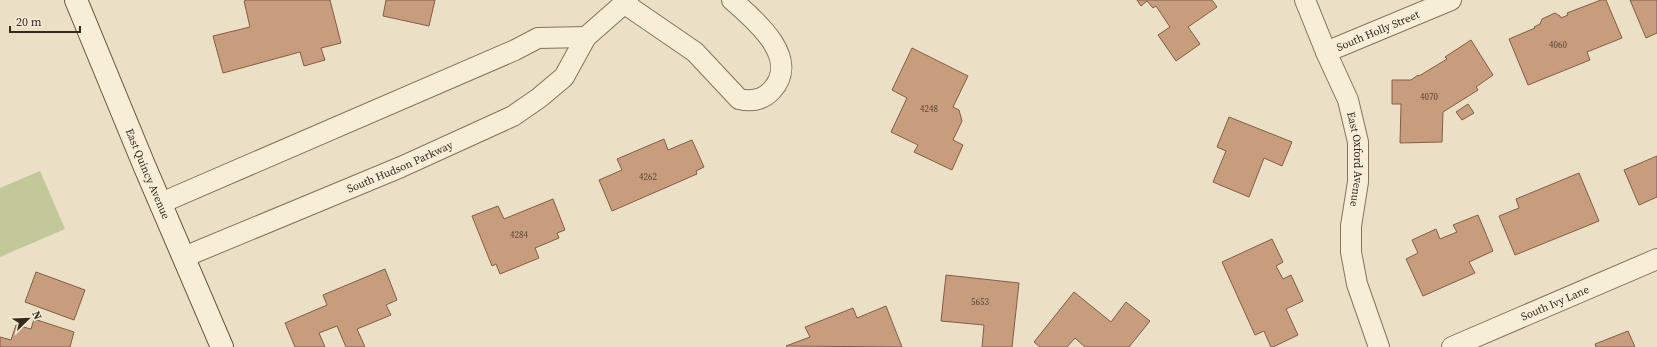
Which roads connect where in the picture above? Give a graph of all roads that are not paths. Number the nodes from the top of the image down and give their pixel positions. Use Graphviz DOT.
graph roads {
  1 [pos="76,0"];
  2 [pos="732,0"];
  3 [pos="1305,0"];
  4 [pos="1452,0"];
  5 [pos="627,2"];
  6 [pos="586,37"];
  7 [pos="1326,52"];
  8 [pos="160,203"];
  9 [pos="184,257"];
  10 [pos="1657,260"];
  11 [pos="222,347"];
  12 [pos="1379,347"];
  13 [pos="1452,347"];
  1 -- 8 [label="street, East Quincy Avenue"];
  2 -- 5 [label="street, South Hudson Parkway"];
  3 -- 7 [label="street, East Oxford Avenue"];
  4 -- 7 [label="street, South Holly Street"];
  5 -- 6 [label="street, South Hudson Parkway"];
  6 -- 8 [label="street"];
  6 -- 9 [label="street, South Hudson Parkway"];
  7 -- 12 [label="street, East Oxford Avenue"];
  8 -- 9 [label="street, East Quincy Avenue"];
  9 -- 11 [label="street, East Quincy Avenue"];
  10 -- 13 [label="street, South Ivy Lane"];
}
